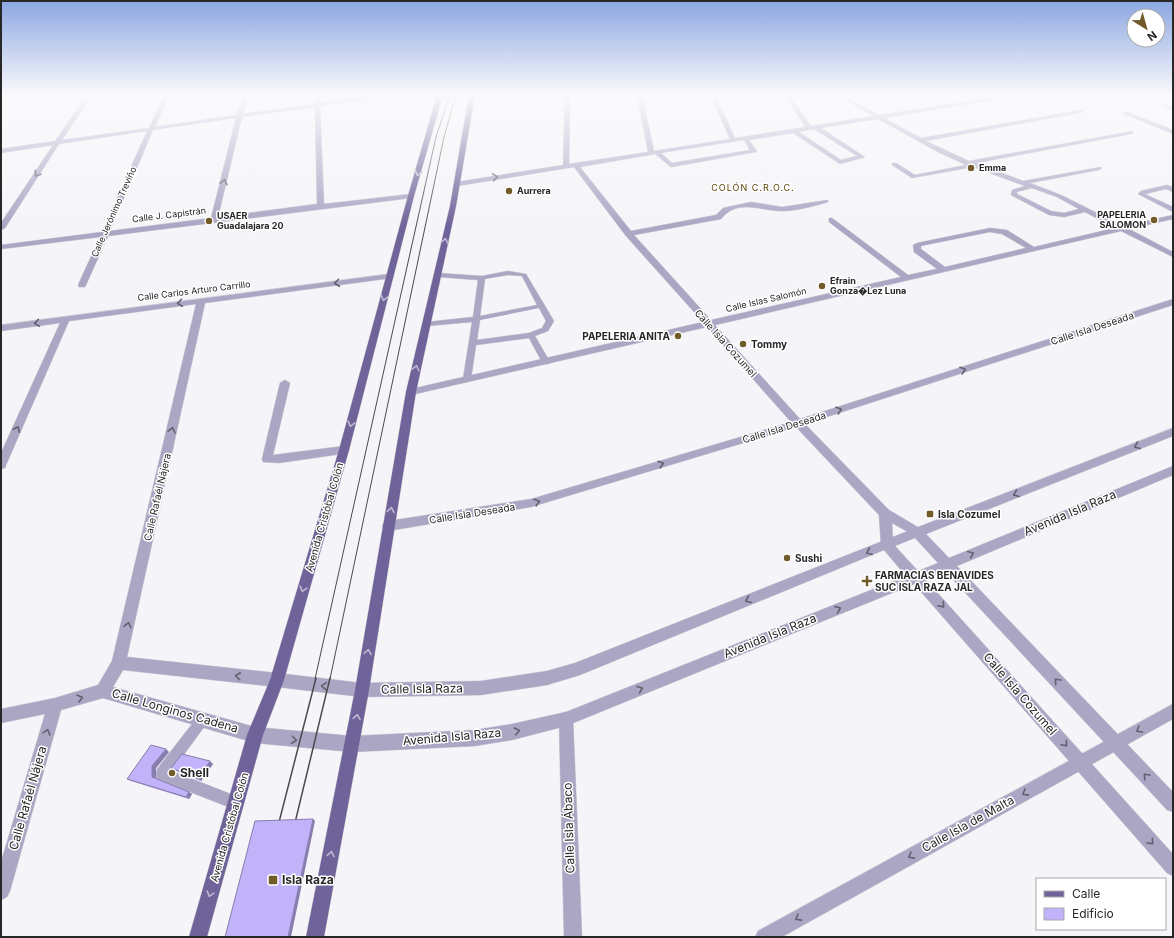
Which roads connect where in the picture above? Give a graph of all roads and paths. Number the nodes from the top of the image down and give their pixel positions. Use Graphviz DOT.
graph roads {
  1 [pos="745,138"];
  2 [pos="60,139"];
  3 [pos="81,139"];
  4 [pos="147,139"];
  5 [pos="234,139"];
  6 [pos="318,139"];
  7 [pos="427,139"];
  8 [pos="465,139"];
  9 [pos="569,139"];
  10 [pos="651,139"];
  11 [pos="740,139"];
  12 [pos="806,139"];
  13 [pos="832,139"];
  14 [pos="928,139"];
  15 [pos="1097,139"];
  16 [pos="733,140"];
  17 [pos="921,140"];
  18 [pos="58,142"];
  19 [pos="1,151"];
  20 [pos="654,152"];
  21 [pos="894,164"];
  22 [pos="971,164"];
  23 [pos="570,166"];
  24 [pos="1099,168"];
  25 [pos="1025,182"];
  26 [pos="457,184"];
  27 [pos="1033,186"];
  28 [pos="1173,190"];
  29 [pos="411,196"];
  30 [pos="826,201"];
  31 [pos="321,206"];
  32 [pos="1086,210"];
  33 [pos="1173,210"];
  34 [pos="1173,217"];
  35 [pos="214,219"];
  36 [pos="832,220"];
  37 [pos="1,228"];
  38 [pos="1122,229"];
  39 [pos="104,234"];
  40 [pos="629,234"];
  41 [pos="1,247"];
  42 [pos="1032,249"];
  43 [pos="1173,255"];
  44 [pos="944,270"];
  45 [pos="438,275"];
  46 [pos="389,276"];
  47 [pos="482,278"];
  48 [pos="907,278"];
  49 [pos="82,285"];
  50 [pos="201,300"];
  51 [pos="1173,302"];
  52 [pos="542,306"];
  53 [pos="66,319"];
  54 [pos="476,319"];
  55 [pos="426,324"];
  56 [pos="708,324"];
  57 [pos="1,328"];
  58 [pos="531,335"];
  59 [pos="473,343"];
  60 [pos="546,362"];
  61 [pos="467,379"];
  62 [pos="285,383"];
  63 [pos="411,392"];
  64 [pos="798,423"];
  65 [pos="1173,432"];
  66 [pos="344,450"];
  67 [pos="1,465"];
  68 [pos="1173,470"];
  69 [pos="885,513"];
  70 [pos="388,526"];
  71 [pos="917,532"];
  72 [pos="887,544"];
  73 [pos="947,564"];
  74 [pos="917,577"];
  75 [pos="120,663"];
  76 [pos="277,680"];
  77 [pos="362,690"];
  78 [pos="103,691"];
  79 [pos="55,705"];
  80 [pos="1173,711"];
  81 [pos="1,716"];
  82 [pos="203,719"];
  83 [pos="566,719"];
  84 [pos="255,735"];
  85 [pos="1116,743"];
  86 [pos="352,744"];
  87 [pos="1081,762"];
  88 [pos="236,803"];
  89 [pos="1173,804"];
  90 [pos="1173,867"];
  91 [pos="1,891"];
  92 [pos="198,937"];
  93 [pos="315,937"];
  94 [pos="573,937"];
  95 [pos="764,937"];
  1 -- 20 [label="street"];
  2 -- 18 [label="street"];
  3 -- 18 [label="street"];
  4 -- 39 [label="street, Calle Jerónimo Treviño"];
  35 -- 5 [label="street, one-way"];
  6 -- 31 [label="street"];
  7 -- 29 [label="main road, Avenida Cristóbal Colón, one-way"];
  8 -- 26 [label="main road"];
  9 -- 23 [label="street"];
  10 -- 20 [label="street"];
  11 -- 16 [label="street"];
  12 -- 13 [label="street"];
  14 -- 17 [label="street"];
  15 -- 22 [label="street"];
  16 -- 20 [label="street"];
  17 -- 22 [label="street"];
  18 -- 19 [label="street"];
  18 -- 37 [label="street, one-way"];
  20 -- 23 [label="street"];
  21 -- 22 [label="street"];
  22 -- 25 [label="street"];
  26 -- 23 [label="street, one-way"];
  23 -- 40 [label="street, Calle Isla Cozumel"];
  24 -- 25 [label="street"];
  25 -- 27 [label="street"];
  45 -- 26 [label="main road, one-way"];
  27 -- 32 [label="street"];
  27 -- 32 [label="street"];
  28 -- 33 [label="street"];
  29 -- 31 [label="street, Calle J. Capistrán"];
  29 -- 46 [label="main road, Avenida Cristóbal Colón"];
  30 -- 40 [label="street"];
  31 -- 35 [label="street, Calle J. Capistrán"];
  32 -- 38 [label="street"];
  34 -- 38 [label="street, Calle Islas Salomón"];
  35 -- 39 [label="street, Calle J. Capistrán"];
  36 -- 48 [label="street"];
  38 -- 42 [label="street, Calle Islas Salomón"];
  38 -- 43 [label="street"];
  39 -- 41 [label="street, Calle J. Capistrán"];
  39 -- 49 [label="street, Calle Jerónimo Treviño"];
  40 -- 56 [label="street, Calle Isla Cozumel"];
  42 -- 44 [label="street, Calle Islas Salomón"];
  42 -- 44 [label="street"];
  44 -- 48 [label="street, Calle Islas Salomón"];
  45 -- 47 [label="lane"];
  45 -- 55 [label="main road"];
  46 -- 50 [label="street, Calle Carlos Arturo Carrillo, one-way"];
  46 -- 66 [label="main road, Avenida Cristóbal Colón, one-way"];
  47 -- 52 [label="lane"];
  47 -- 54 [label="lane"];
  48 -- 56 [label="street, Calle Islas Salomón"];
  50 -- 53 [label="street, Calle Carlos Arturo Carrillo, one-way"];
  75 -- 50 [label="street, Calle Rafaél Nájera, one-way"];
  64 -- 51 [label="street, Calle Isla Deseada, one-way"];
  52 -- 54 [label="lane"];
  52 -- 58 [label="lane"];
  53 -- 57 [label="street, Calle Carlos Arturo Carrillo, one-way"];
  67 -- 53 [label="street, one-way"];
  54 -- 55 [label="lane"];
  54 -- 59 [label="lane"];
  63 -- 55 [label="main road, one-way"];
  56 -- 60 [label="street, Calle Islas Salomón"];
  56 -- 64 [label="street, Calle Isla Cozumel"];
  58 -- 59 [label="lane"];
  58 -- 60 [label="lane"];
  59 -- 61 [label="lane"];
  60 -- 61 [label="street, Calle Islas Salomón"];
  61 -- 63 [label="street, Calle Islas Salomón"];
  62 -- 66 [label="street"];
  70 -- 63 [label="main road, one-way"];
  64 -- 69 [label="street, Calle Isla Cozumel"];
  70 -- 64 [label="street, Calle Isla Deseada, one-way"];
  65 -- 71 [label="street, one-way"];
  66 -- 76 [label="main road, Avenida Cristóbal Colón, one-way"];
  73 -- 68 [label="street, Avenida Isla Raza, one-way"];
  69 -- 71 [label="street, Calle Isla Cozumel"];
  69 -- 72 [label="street"];
  77 -- 70 [label="main road, one-way"];
  71 -- 72 [label="street"];
  71 -- 73 [label="street, Calle Isla Cozumel"];
  72 -- 74 [label="street, Calle Isla Cozumel"];
  72 -- 77 [label="street, Calle Isla Raza, one-way"];
  73 -- 74 [label="street, Avenida Isla Raza"];
  85 -- 73 [label="street, Calle Isla Cozumel, one-way"];
  83 -- 74 [label="street, Avenida Isla Raza, one-way"];
  74 -- 87 [label="street, Calle Isla Cozumel, one-way"];
  76 -- 75 [label="street, one-way"];
  75 -- 78 [label="street, Calle Rafaél Nájera"];
  77 -- 76 [label="street, Calle Isla Raza, one-way"];
  76 -- 84 [label="main road, Avenida Cristóbal Colón"];
  86 -- 77 [label="main road, one-way"];
  79 -- 78 [label="street, Calle Longinos Cadena, one-way"];
  78 -- 82 [label="street, Calle Longinos Cadena"];
  79 -- 81 [label="street, Calle Longinos Cadena"];
  91 -- 79 [label="street, Calle Rafaél Nájera, one-way"];
  80 -- 85 [label="street, Calle Isla de Malta, one-way"];
  82 -- 84 [label="street, Calle Longinos Cadena"];
  82 -- 88 [label="lane"];
  86 -- 83 [label="street, Avenida Isla Raza, one-way"];
  83 -- 94 [label="street, Calle Isla Ábaco"];
  84 -- 86 [label="street, Avenida Isla Raza, one-way"];
  84 -- 88 [label="main road, Avenida Cristóbal Colón"];
  85 -- 87 [label="street, Calle Isla de Malta"];
  89 -- 85 [label="street, Calle Isla Cozumel, one-way"];
  93 -- 86 [label="main road, one-way"];
  87 -- 90 [label="street, Calle Isla Cozumel, one-way"];
  87 -- 95 [label="street, Calle Isla de Malta, one-way"];
  88 -- 92 [label="main road, Avenida Cristóbal Colón, one-way"];
}
